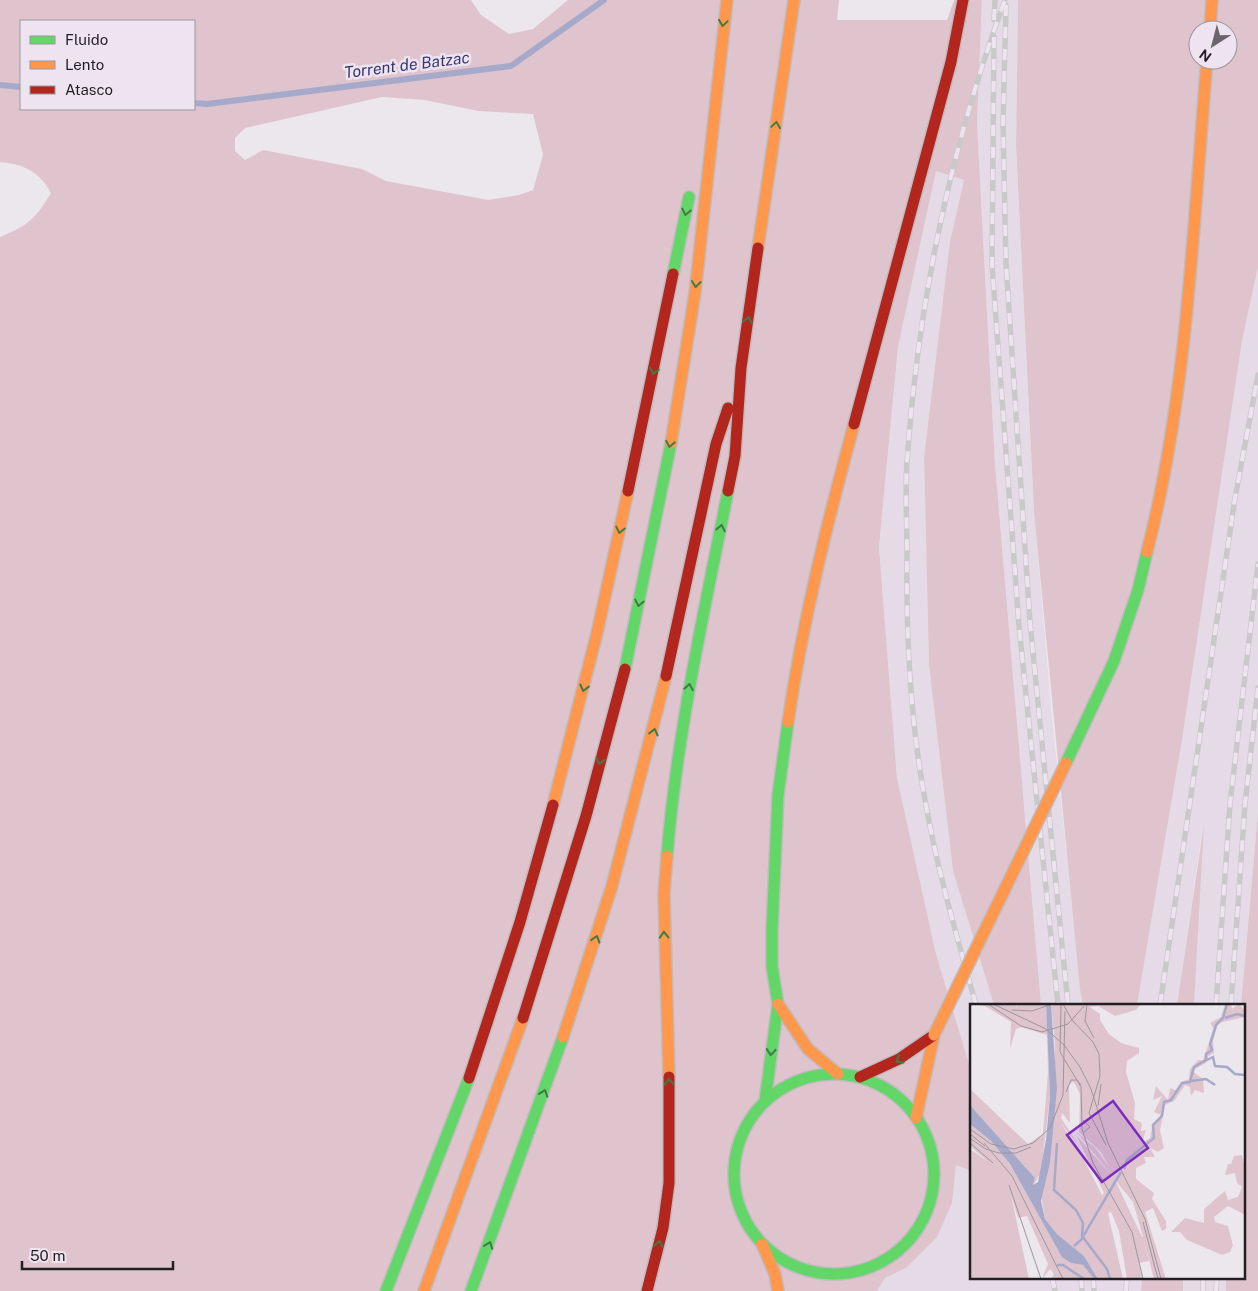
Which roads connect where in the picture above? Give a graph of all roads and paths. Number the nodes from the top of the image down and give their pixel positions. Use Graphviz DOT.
graph roads {
  1 [pos="727,0"];
  2 [pos="794,0"];
  3 [pos="963,0"];
  4 [pos="1212,0"];
  5 [pos="1211,20"];
  6 [pos="720,46"];
  7 [pos="1206,70"];
  8 [pos="698,154"];
  9 [pos="692,183"];
  10 [pos="741,368"];
  11 [pos="778,1004"];
  12 [pos="934,1035"];
  13 [pos="838,1074"];
  14 [pos="860,1077"];
  15 [pos="765,1101"];
  16 [pos="916,1118"];
  17 [pos="761,1241"];
  18 [pos="850,1273"];
  19 [pos="832,1286"];
  20 [pos="386,1291"];
  21 [pos="424,1291"];
  22 [pos="471,1291"];
  23 [pos="647,1291"];
  24 [pos="778,1291"];
  1 -- 6 [label="main road, one-way"];
  10 -- 2 [label="main road, one-way"];
  3 -- 11 [label="main road"];
  4 -- 5 [label="main road"];
  6 -- 8 [label="main road"];
  6 -- 21 [label="main road, one-way"];
  7 -- 12 [label="main road, bridge"];
  9 -- 20 [label="main road, one-way"];
  22 -- 10 [label="main road, one-way"];
  23 -- 10 [label="main road, one-way"];
  11 -- 13 [label="main road"];
  11 -- 15 [label="main road, one-way"];
  12 -- 14 [label="main road, one-way"];
  12 -- 16 [label="main road"];
  13 -- 14 [label="main road"];
  13 -- 15 [label="main road"];
  14 -- 16 [label="main road"];
  15 -- 17 [label="main road"];
  16 -- 18 [label="main road"];
  17 -- 18 [label="main road"];
  17 -- 24 [label="main road"];
  18 -- 19 [label="main road"];
}
